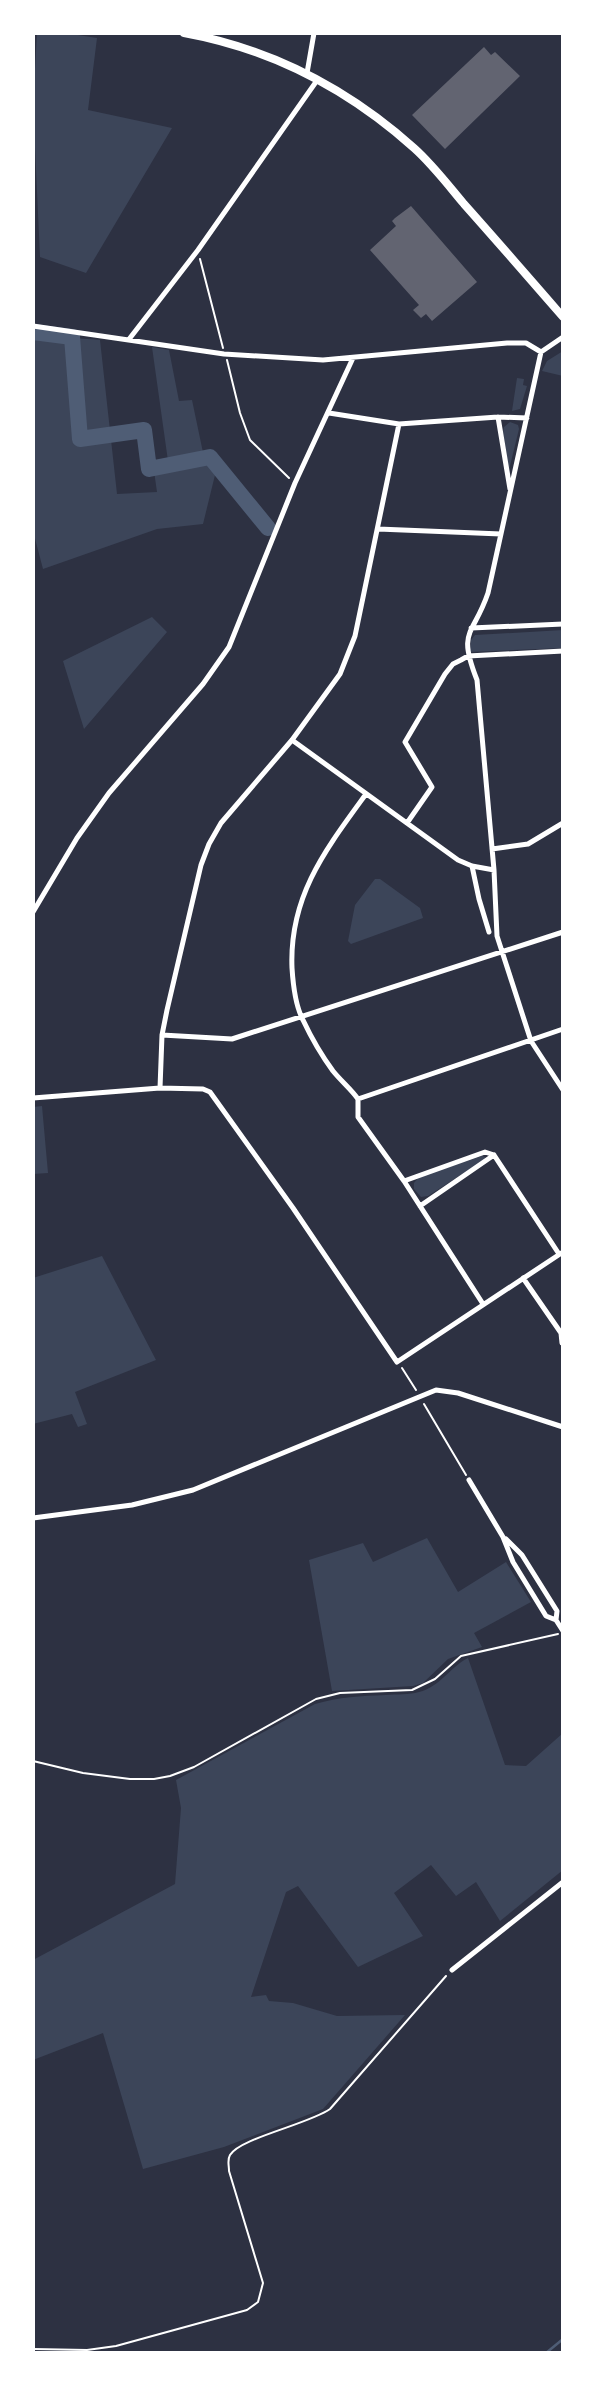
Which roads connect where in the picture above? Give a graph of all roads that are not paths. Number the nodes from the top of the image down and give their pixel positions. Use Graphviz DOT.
graph roads {
  1 [pos="184,33"];
  2 [pos="314,33"];
  3 [pos="307,73"];
  4 [pos="318,79"];
  5 [pos="563,317"];
  6 [pos="33,326"];
  7 [pos="563,337"];
  8 [pos="130,338"];
  9 [pos="541,352"];
  10 [pos="353,358"];
  11 [pos="329,413"];
  12 [pos="498,417"];
  13 [pos="527,418"];
  14 [pos="399,424"];
  15 [pos="510,492"];
  16 [pos="378,529"];
  17 [pos="501,534"];
  18 [pos="563,624"];
  19 [pos="471,628"];
  20 [pos="563,651"];
  21 [pos="468,656"];
  22 [pos="292,740"];
  23 [pos="366,794"];
  24 [pos="407,823"];
  25 [pos="563,823"];
  26 [pos="492,849"];
  27 [pos="472,866"];
  28 [pos="494,870"];
  29 [pos="33,912"];
  30 [pos="489,932"];
  31 [pos="563,932"];
  32 [pos="500,951"];
  33 [pos="301,1017"];
  34 [pos="563,1029"];
  35 [pos="162,1035"];
  36 [pos="531,1041"];
  37 [pos="160,1088"];
  38 [pos="563,1090"];
  39 [pos="33,1098"];
  40 [pos="358,1098"];
  41 [pos="494,1155"];
  42 [pos="404,1181"];
  43 [pos="420,1206"];
  44 [pos="561,1253"];
  45 [pos="523,1278"];
  46 [pos="483,1304"];
  47 [pos="562,1343"];
  48 [pos="563,1427"];
  49 [pos="470,1480"];
  50 [pos="33,1518"];
  51 [pos="503,1537"];
  52 [pos="556,1620"];
  53 [pos="563,1632"];
  54 [pos="563,1882"];
  55 [pos="452,1970"];
  1 -- 3 [label="main road"];
  2 -- 3 [label="street"];
  3 -- 4 [label="main road"];
  4 -- 5 [label="main road"];
  4 -- 8 [label="street"];
  6 -- 8 [label="street"];
  7 -- 9 [label="street"];
  8 -- 10 [label="street"];
  9 -- 10 [label="street"];
  9 -- 13 [label="street"];
  10 -- 11 [label="street"];
  11 -- 14 [label="street"];
  11 -- 29 [label="street"];
  12 -- 13 [label="street"];
  12 -- 14 [label="street"];
  12 -- 15 [label="street"];
  13 -- 15 [label="street"];
  14 -- 16 [label="street"];
  15 -- 17 [label="street"];
  16 -- 17 [label="street"];
  16 -- 22 [label="street"];
  17 -- 19 [label="street"];
  18 -- 19 [label="street"];
  19 -- 21 [label="street"];
  20 -- 21 [label="street"];
  21 -- 24 [label="street"];
  21 -- 26 [label="street"];
  22 -- 23 [label="street"];
  22 -- 35 [label="street"];
  23 -- 24 [label="street"];
  23 -- 33 [label="street"];
  24 -- 27 [label="street"];
  25 -- 26 [label="street"];
  26 -- 28 [label="street"];
  27 -- 28 [label="street"];
  27 -- 30 [label="street"];
  28 -- 32 [label="street"];
  31 -- 32 [label="street"];
  32 -- 33 [label="street"];
  32 -- 36 [label="street"];
  33 -- 35 [label="street"];
  33 -- 40 [label="street"];
  34 -- 36 [label="street"];
  35 -- 37 [label="street"];
  36 -- 38 [label="street"];
  36 -- 40 [label="street"];
  37 -- 39 [label="street"];
  37 -- 46 [label="street"];
  40 -- 42 [label="street"];
  41 -- 42 [label="street"];
  41 -- 43 [label="street"];
  41 -- 44 [label="street"];
  42 -- 43 [label="street"];
  43 -- 46 [label="street"];
  44 -- 45 [label="street"];
  45 -- 46 [label="street"];
  45 -- 47 [label="street"];
  48 -- 50 [label="street"];
  49 -- 51 [label="street"];
  51 -- 52 [label="street"];
  51 -- 52 [label="street"];
  52 -- 53 [label="street"];
  54 -- 55 [label="street"];
}
